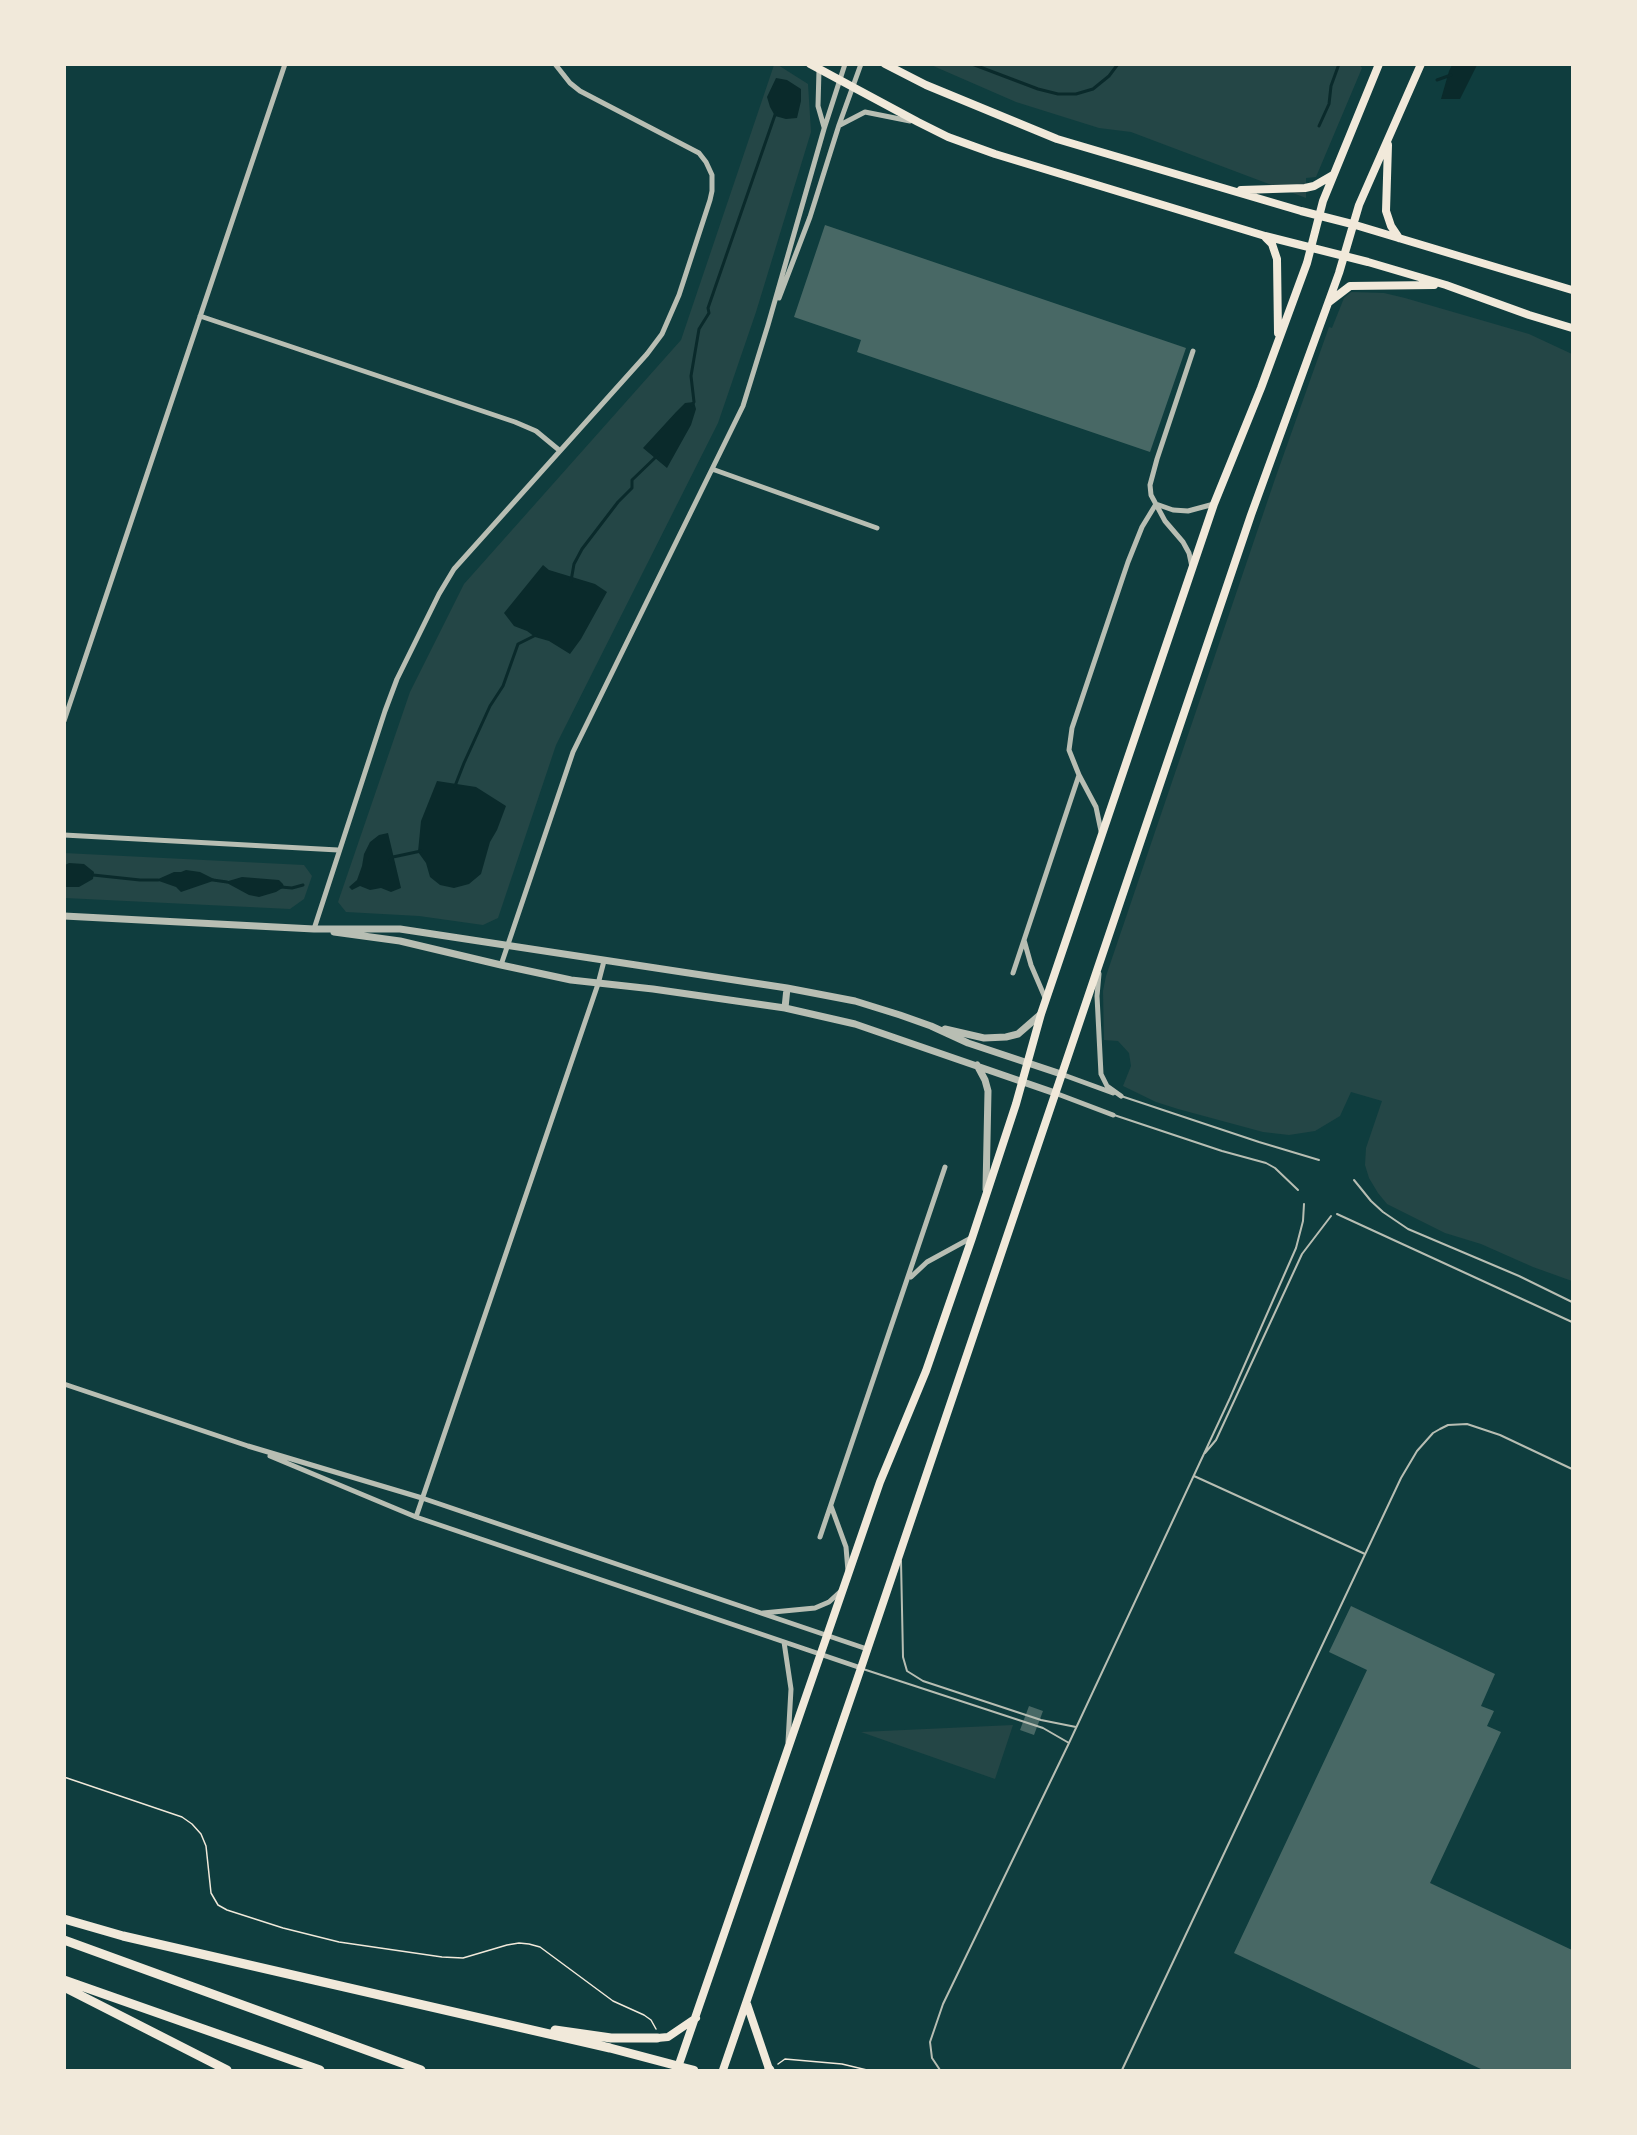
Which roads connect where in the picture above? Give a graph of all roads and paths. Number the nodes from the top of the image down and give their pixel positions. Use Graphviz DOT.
graph roads {
  1 [pos="285,64"];
  2 [pos="555,64"];
  3 [pos="810,64"];
  4 [pos="845,64"];
  5 [pos="861,64"];
  6 [pos="885,64"];
  7 [pos="1379,64"];
  8 [pos="1421,64"];
  9 [pos="819,70"];
  10 [pos="839,81"];
  11 [pos="852,88"];
  12 [pos="918,122"];
  13 [pos="839,125"];
  14 [pos="824,129"];
  15 [pos="1388,139"];
  16 [pos="1334,175"];
  17 [pos="1235,191"];
  18 [pos="1319,215"];
  19 [pos="1352,224"];
  20 [pos="1265,236"];
  21 [pos="1399,238"];
  22 [pos="1310,249"];
  23 [pos="1344,256"];
  24 [pos="1446,285"];
  25 [pos="1572,290"];
  26 [pos="1327,304"];
  27 [pos="200,316"];
  28 [pos="768,325"];
  29 [pos="1572,328"];
  30 [pos="1278,339"];
  31 [pos="1193,351"];
  32 [pos="559,450"];
  33 [pos="712,470"];
  34 [pos="1156,504"];
  35 [pos="1214,504"];
  36 [pos="876,528"];
  37 [pos="1192,568"];
  38 [pos="64,721"];
  39 [pos="1079,775"];
  40 [pos="64,835"];
  41 [pos="1103,835"];
  42 [pos="338,850"];
  43 [pos="64,916"];
  44 [pos="314,929"];
  45 [pos="1024,940"];
  46 [pos="507,945"];
  47 [pos="604,961"];
  48 [pos="1100,962"];
  49 [pos="501,965"];
  50 [pos="1013,973"];
  51 [pos="598,984"];
  52 [pos="787,988"];
  53 [pos="1046,1000"];
  54 [pos="785,1008"];
  55 [pos="1041,1014"];
  56 [pos="931,1026"];
  57 [pos="1026,1062"];
  58 [pos="977,1065"];
  59 [pos="1061,1074"];
  60 [pos="1023,1081"];
  61 [pos="1055,1094"];
  62 [pos="1121,1096"];
  63 [pos="1113,1115"];
  64 [pos="1319,1160"];
  65 [pos="945,1167"];
  66 [pos="1354,1180"];
  67 [pos="1298,1190"];
  68 [pos="986,1195"];
  69 [pos="1304,1204"];
  70 [pos="1337,1214"];
  71 [pos="1331,1216"];
  72 [pos="972,1238"];
  73 [pos="907,1283"];
  74 [pos="1572,1302"];
  75 [pos="1572,1322"];
  76 [pos="64,1384"];
  77 [pos="248,1446"];
  78 [pos="1204,1454"];
  79 [pos="1572,1469"];
  80 [pos="1194,1476"];
  81 [pos="422,1498"];
  82 [pos="831,1506"];
  83 [pos="416,1517"];
  84 [pos="820,1538"];
  85 [pos="900,1552"];
  86 [pos="1365,1554"];
  87 [pos="848,1573"];
  88 [pos="842,1590"];
  89 [pos="758,1613"];
  90 [pos="826,1636"];
  91 [pos="784,1642"];
  92 [pos="867,1649"];
  93 [pos="820,1654"];
  94 [pos="861,1668"];
  95 [pos="1076,1727"];
  96 [pos="1069,1743"];
  97 [pos="787,1749"];
  98 [pos="64,1777"];
  99 [pos="64,1918"];
  100 [pos="64,1940"];
  101 [pos="64,1980"];
  102 [pos="64,1987"];
  103 [pos="746,2003"];
  104 [pos="696,2018"];
  105 [pos="490,2021"];
  106 [pos="657,2038"];
  107 [pos="678,2068"];
  108 [pos="227,2070"];
  109 [pos="320,2070"];
  110 [pos="421,2070"];
  111 [pos="694,2070"];
  112 [pos="723,2070"];
  113 [pos="769,2070"];
  114 [pos="867,2070"];
  115 [pos="940,2070"];
  116 [pos="1122,2070"];
  1 -- 27 [label="street"];
  2 -- 32 [label="street"];
  3 -- 9 [label="main road"];
  4 -- 10 [label="street"];
  5 -- 11 [label="street"];
  6 -- 17 [label="main road"];
  7 -- 16 [label="main road"];
  8 -- 15 [label="main road"];
  9 -- 10 [label="main road"];
  9 -- 14 [label="street"];
  10 -- 11 [label="main road"];
  10 -- 14 [label="street"];
  11 -- 12 [label="main road"];
  11 -- 13 [label="street"];
  12 -- 13 [label="street"];
  12 -- 20 [label="main road"];
  13 -- 28 [label="street"];
  14 -- 28 [label="street"];
  15 -- 19 [label="main road"];
  15 -- 21 [label="main road"];
  16 -- 17 [label="main road"];
  16 -- 18 [label="main road"];
  17 -- 18 [label="main road"];
  18 -- 19 [label="main road"];
  18 -- 22 [label="main road"];
  19 -- 21 [label="main road"];
  19 -- 23 [label="main road"];
  20 -- 22 [label="main road"];
  20 -- 30 [label="main road"];
  21 -- 25 [label="main road"];
  22 -- 23 [label="main road"];
  22 -- 30 [label="main road"];
  23 -- 24 [label="main road"];
  23 -- 26 [label="main road"];
  24 -- 26 [label="main road"];
  24 -- 29 [label="main road"];
  26 -- 48 [label="main road"];
  27 -- 32 [label="street"];
  27 -- 38 [label="street"];
  28 -- 33 [label="street"];
  30 -- 35 [label="main road"];
  31 -- 34 [label="street"];
  32 -- 42 [label="street"];
  33 -- 36 [label="street"];
  33 -- 46 [label="street"];
  34 -- 35 [label="street"];
  34 -- 37 [label="street"];
  34 -- 39 [label="street"];
  35 -- 37 [label="main road"];
  37 -- 41 [label="main road"];
  39 -- 41 [label="street"];
  39 -- 45 [label="street"];
  40 -- 42 [label="street"];
  41 -- 53 [label="main road"];
  42 -- 44 [label="street"];
  43 -- 44 [label="street"];
  44 -- 46 [label="street"];
  44 -- 49 [label="street"];
  45 -- 50 [label="street"];
  45 -- 53 [label="street"];
  46 -- 47 [label="street"];
  46 -- 49 [label="street"];
  47 -- 51 [label="street"];
  47 -- 52 [label="street"];
  48 -- 59 [label="main road"];
  48 -- 62 [label="street"];
  49 -- 51 [label="street"];
  51 -- 54 [label="street"];
  51 -- 81 [label="street"];
  52 -- 54 [label="street"];
  52 -- 56 [label="street"];
  53 -- 55 [label="main road"];
  54 -- 58 [label="street"];
  55 -- 56 [label="street"];
  55 -- 57 [label="main road"];
  56 -- 57 [label="street"];
  57 -- 59 [label="street"];
  57 -- 60 [label="main road"];
  58 -- 60 [label="street"];
  58 -- 68 [label="street"];
  59 -- 61 [label="main road"];
  59 -- 62 [label="street"];
  60 -- 61 [label="street"];
  60 -- 68 [label="main road"];
  61 -- 63 [label="street"];
  61 -- 85 [label="main road"];
  62 -- 64 [label="lane"];
  63 -- 67 [label="lane"];
  65 -- 73 [label="street"];
  66 -- 74 [label="lane"];
  68 -- 72 [label="main road"];
  69 -- 78 [label="lane"];
  70 -- 75 [label="lane"];
  71 -- 78 [label="lane"];
  72 -- 73 [label="street"];
  72 -- 87 [label="main road"];
  73 -- 82 [label="street"];
  76 -- 77 [label="street"];
  77 -- 81 [label="street"];
  77 -- 83 [label="street"];
  78 -- 80 [label="lane"];
  79 -- 86 [label="lane"];
  80 -- 86 [label="lane"];
  80 -- 95 [label="lane"];
  81 -- 83 [label="street"];
  81 -- 89 [label="street"];
  82 -- 84 [label="street"];
  82 -- 87 [label="street"];
  83 -- 91 [label="street"];
  85 -- 92 [label="main road"];
  85 -- 95 [label="lane"];
  86 -- 116 [label="lane"];
  87 -- 88 [label="main road"];
  88 -- 89 [label="street"];
  88 -- 90 [label="main road"];
  89 -- 90 [label="street"];
  90 -- 92 [label="street"];
  90 -- 93 [label="main road"];
  91 -- 93 [label="street"];
  91 -- 97 [label="street"];
  92 -- 94 [label="main road"];
  93 -- 94 [label="street"];
  93 -- 97 [label="main road"];
  94 -- 96 [label="lane"];
  94 -- 103 [label="main road"];
  95 -- 96 [label="lane"];
  96 -- 115 [label="lane"];
  97 -- 104 [label="main road"];
  98 -- 106 [label="path"];
  99 -- 105 [label="highway"];
  100 -- 110 [label="highway"];
  101 -- 109 [label="highway"];
  102 -- 108 [label="highway"];
  103 -- 112 [label="main road"];
  103 -- 113 [label="main road"];
  104 -- 106 [label="main road"];
  104 -- 107 [label="main road"];
  105 -- 106 [label="highway"];
  105 -- 107 [label="highway"];
  107 -- 111 [label="main road"];
  113 -- 114 [label="path"];
}
